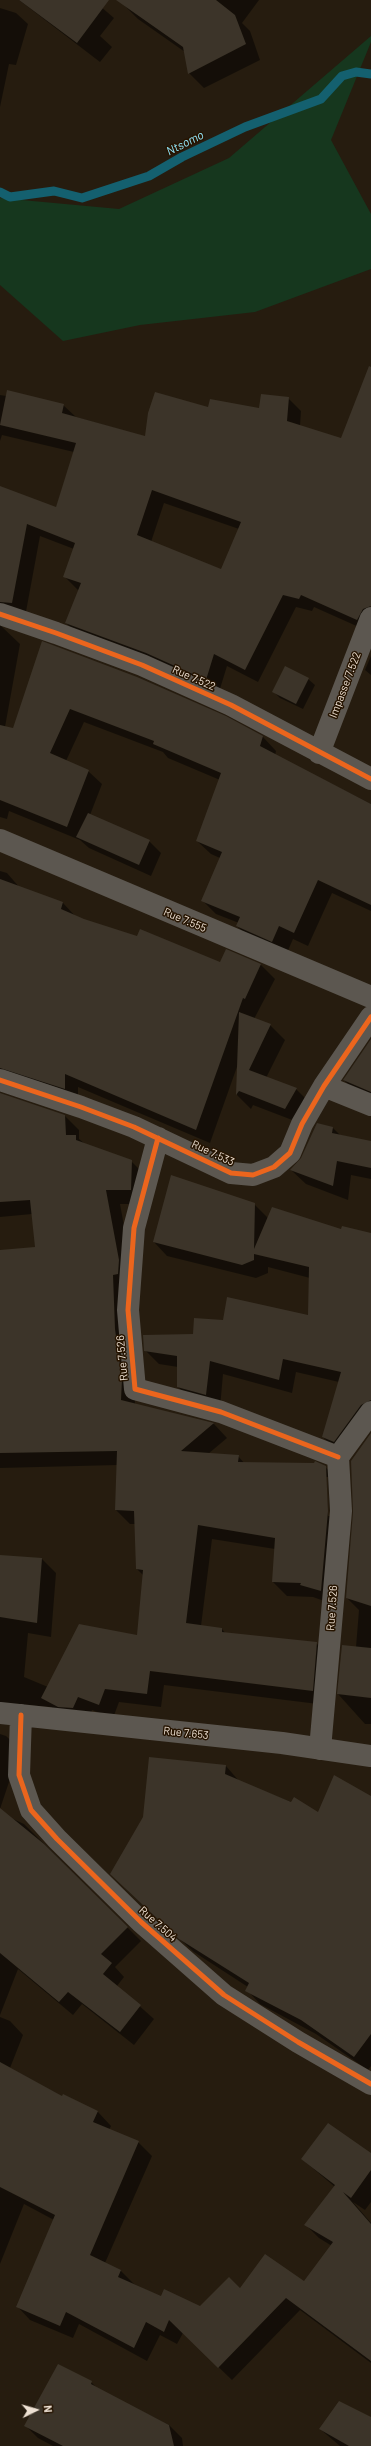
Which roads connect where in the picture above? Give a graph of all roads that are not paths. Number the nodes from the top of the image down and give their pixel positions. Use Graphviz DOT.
graph roads {
  1 [pos="0,614"];
  2 [pos="371,618"];
  3 [pos="319,753"];
  4 [pos="371,779"];
  5 [pos="0,840"];
  6 [pos="371,997"];
  7 [pos="371,1017"];
  8 [pos="0,1080"];
  9 [pos="324,1086"];
  10 [pos="371,1105"];
  11 [pos="158,1138"];
  12 [pos="371,1412"];
  13 [pos="338,1457"];
  14 [pos="0,1713"];
  15 [pos="22,1715"];
  16 [pos="320,1749"];
  17 [pos="371,1756"];
  18 [pos="371,2084"];
  1 -- 3 [label="street, Rue 7.522"];
  2 -- 3 [label="street, Impasse/7.522"];
  3 -- 4 [label="street, Rue 7.522"];
  5 -- 6 [label="street, Rue 7.555"];
  7 -- 9 [label="street, Rue 7.533"];
  8 -- 11 [label="street, Rue 7.533"];
  9 -- 10 [label="street"];
  9 -- 11 [label="street, Rue 7.533"];
  11 -- 13 [label="street, Rue 7.526"];
  12 -- 13 [label="street"];
  13 -- 16 [label="street, Rue 7.526"];
  14 -- 15 [label="street, Rue 7.653"];
  15 -- 16 [label="street, Rue 7.653"];
  15 -- 18 [label="street, Rue 7.504"];
  16 -- 17 [label="street, Rue 7.653"];
}
